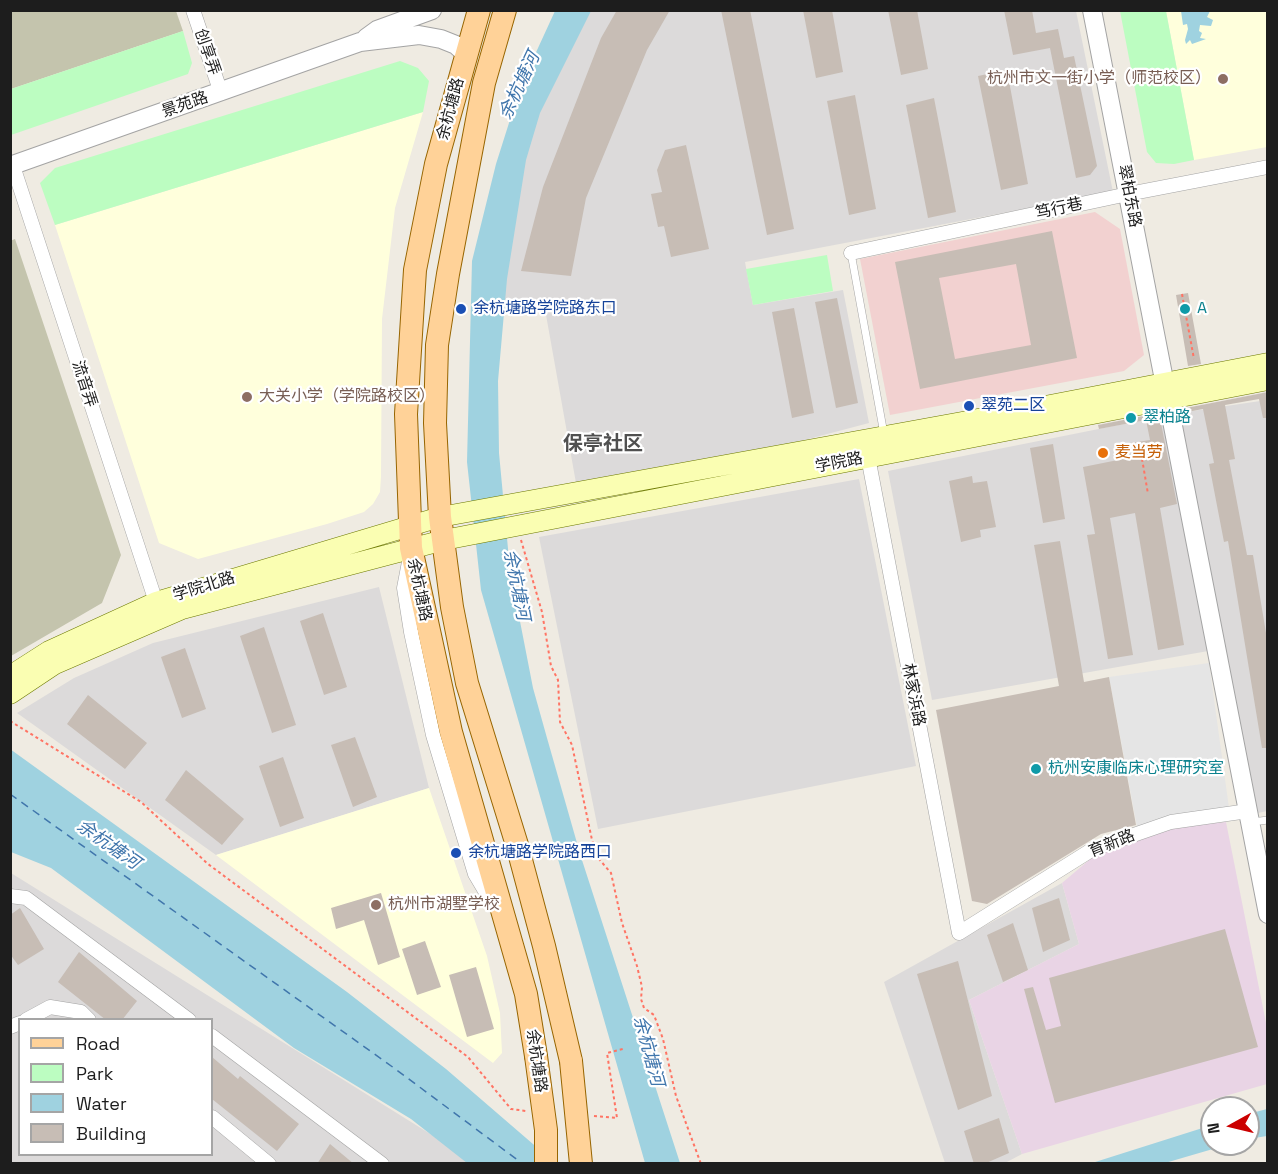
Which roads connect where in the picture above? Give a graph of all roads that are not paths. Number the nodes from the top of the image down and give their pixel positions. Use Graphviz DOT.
graph roads {
  1 [pos="193,10"];
  2 [pos="432,10"];
  3 [pos="479,10"];
  4 [pos="505,10"];
  5 [pos="1092,10"];
  6 [pos="360,42"];
  7 [pos="466,54"];
  8 [pos="221,93"];
  9 [pos="12,166"];
  10 [pos="1268,167"];
  11 [pos="1128,194"];
  12 [pos="851,253"];
  13 [pos="1268,363"];
  14 [pos="1268,380"];
  15 [pos="1167,390"];
  16 [pos="885,436"];
  17 [pos="868,457"];
  18 [pos="440,517"];
  19 [pos="410,525"];
  20 [pos="444,540"];
  21 [pos="411,548"];
  22 [pos="156,602"];
  23 [pos="13,683"];
  24 [pos="1255,818"];
  25 [pos="10,896"];
  26 [pos="1268,914"];
  27 [pos="959,933"];
  28 [pos="30,1018"];
  29 [pos="87,1018"];
  30 [pos="186,1018"];
  31 [pos="213,1037"];
  32 [pos="213,1118"];
  33 [pos="269,1164"];
  34 [pos="382,1164"];
  35 [pos="546,1164"];
  36 [pos="581,1164"];
  1 -- 8 [label="street, 创享弄"];
  2 -- 6 [label="street, 景苑路"];
  3 -- 7 [label="main road, 余杭塘路"];
  4 -- 18 [label="main road, 余杭塘路"];
  5 -- 11 [label="street, 翠柏东路"];
  6 -- 7 [label="street, 景苑路"];
  6 -- 8 [label="street, 景苑路"];
  7 -- 19 [label="main road, 余杭塘路"];
  8 -- 9 [label="street, 景苑路"];
  9 -- 22 [label="street, 流音弄"];
  10 -- 11 [label="street, 笃行巷"];
  11 -- 12 [label="street, 笃行巷"];
  11 -- 15 [label="street, 翠柏东路"];
  12 -- 16 [label="lane"];
  13 -- 15 [label="main road, 学院路"];
  14 -- 15 [label="main road, 学院路"];
  15 -- 16 [label="main road, 学院路"];
  15 -- 17 [label="main road, 学院路"];
  15 -- 24 [label="street"];
  16 -- 18 [label="main road, 学院路"];
  17 -- 20 [label="main road, 学院路"];
  17 -- 27 [label="street, 林家浜路"];
  18 -- 19 [label="main road, 学院路"];
  18 -- 20 [label="main road, 余杭塘路"];
  19 -- 21 [label="main road, 余杭塘路"];
  19 -- 22 [label="main road, 学院北路"];
  20 -- 21 [label="main road, 学院路"];
  20 -- 36 [label="main road, 余杭塘路, bridge"];
  21 -- 23 [label="main road, 学院北路"];
  21 -- 35 [label="main road, 余杭塘路, bridge"];
  22 -- 23 [label="main road, 学院北路"];
  24 -- 26 [label="street"];
  24 -- 27 [label="street, 育新路"];
  25 -- 30 [label="street"];
  28 -- 29 [label="street"];
  31 -- 34 [label="street"];
  32 -- 33 [label="street"];
}
